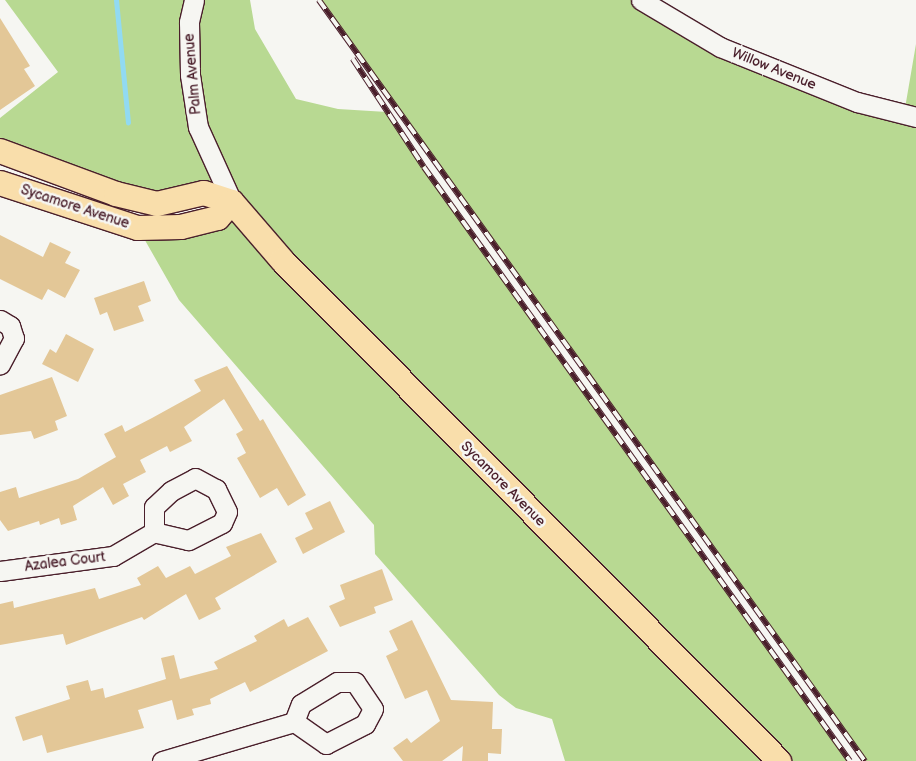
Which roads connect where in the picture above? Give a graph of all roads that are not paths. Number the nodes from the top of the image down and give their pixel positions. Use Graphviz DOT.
graph roads {
  1 [pos="194,0"];
  2 [pos="641,0"];
  3 [pos="916,117"];
  4 [pos="0,151"];
  5 [pos="0,183"];
  6 [pos="232,202"];
  7 [pos="0,320"];
  8 [pos="0,364"];
  9 [pos="154,532"];
  10 [pos="0,570"];
  11 [pos="294,722"];
  12 [pos="162,761"];
  13 [pos="779,761"];
  1 -- 6 [label="street, Palm Avenue"];
  2 -- 3 [label="street, Willow Avenue"];
  4 -- 6 [label="main road, Sycamore Avenue"];
  5 -- 6 [label="main road, Sycamore Avenue"];
  6 -- 13 [label="main road, Sycamore Avenue"];
  7 -- 8 [label="street"];
  9 -- 10 [label="street, Azalea Court"];
  11 -- 12 [label="street"];
}
